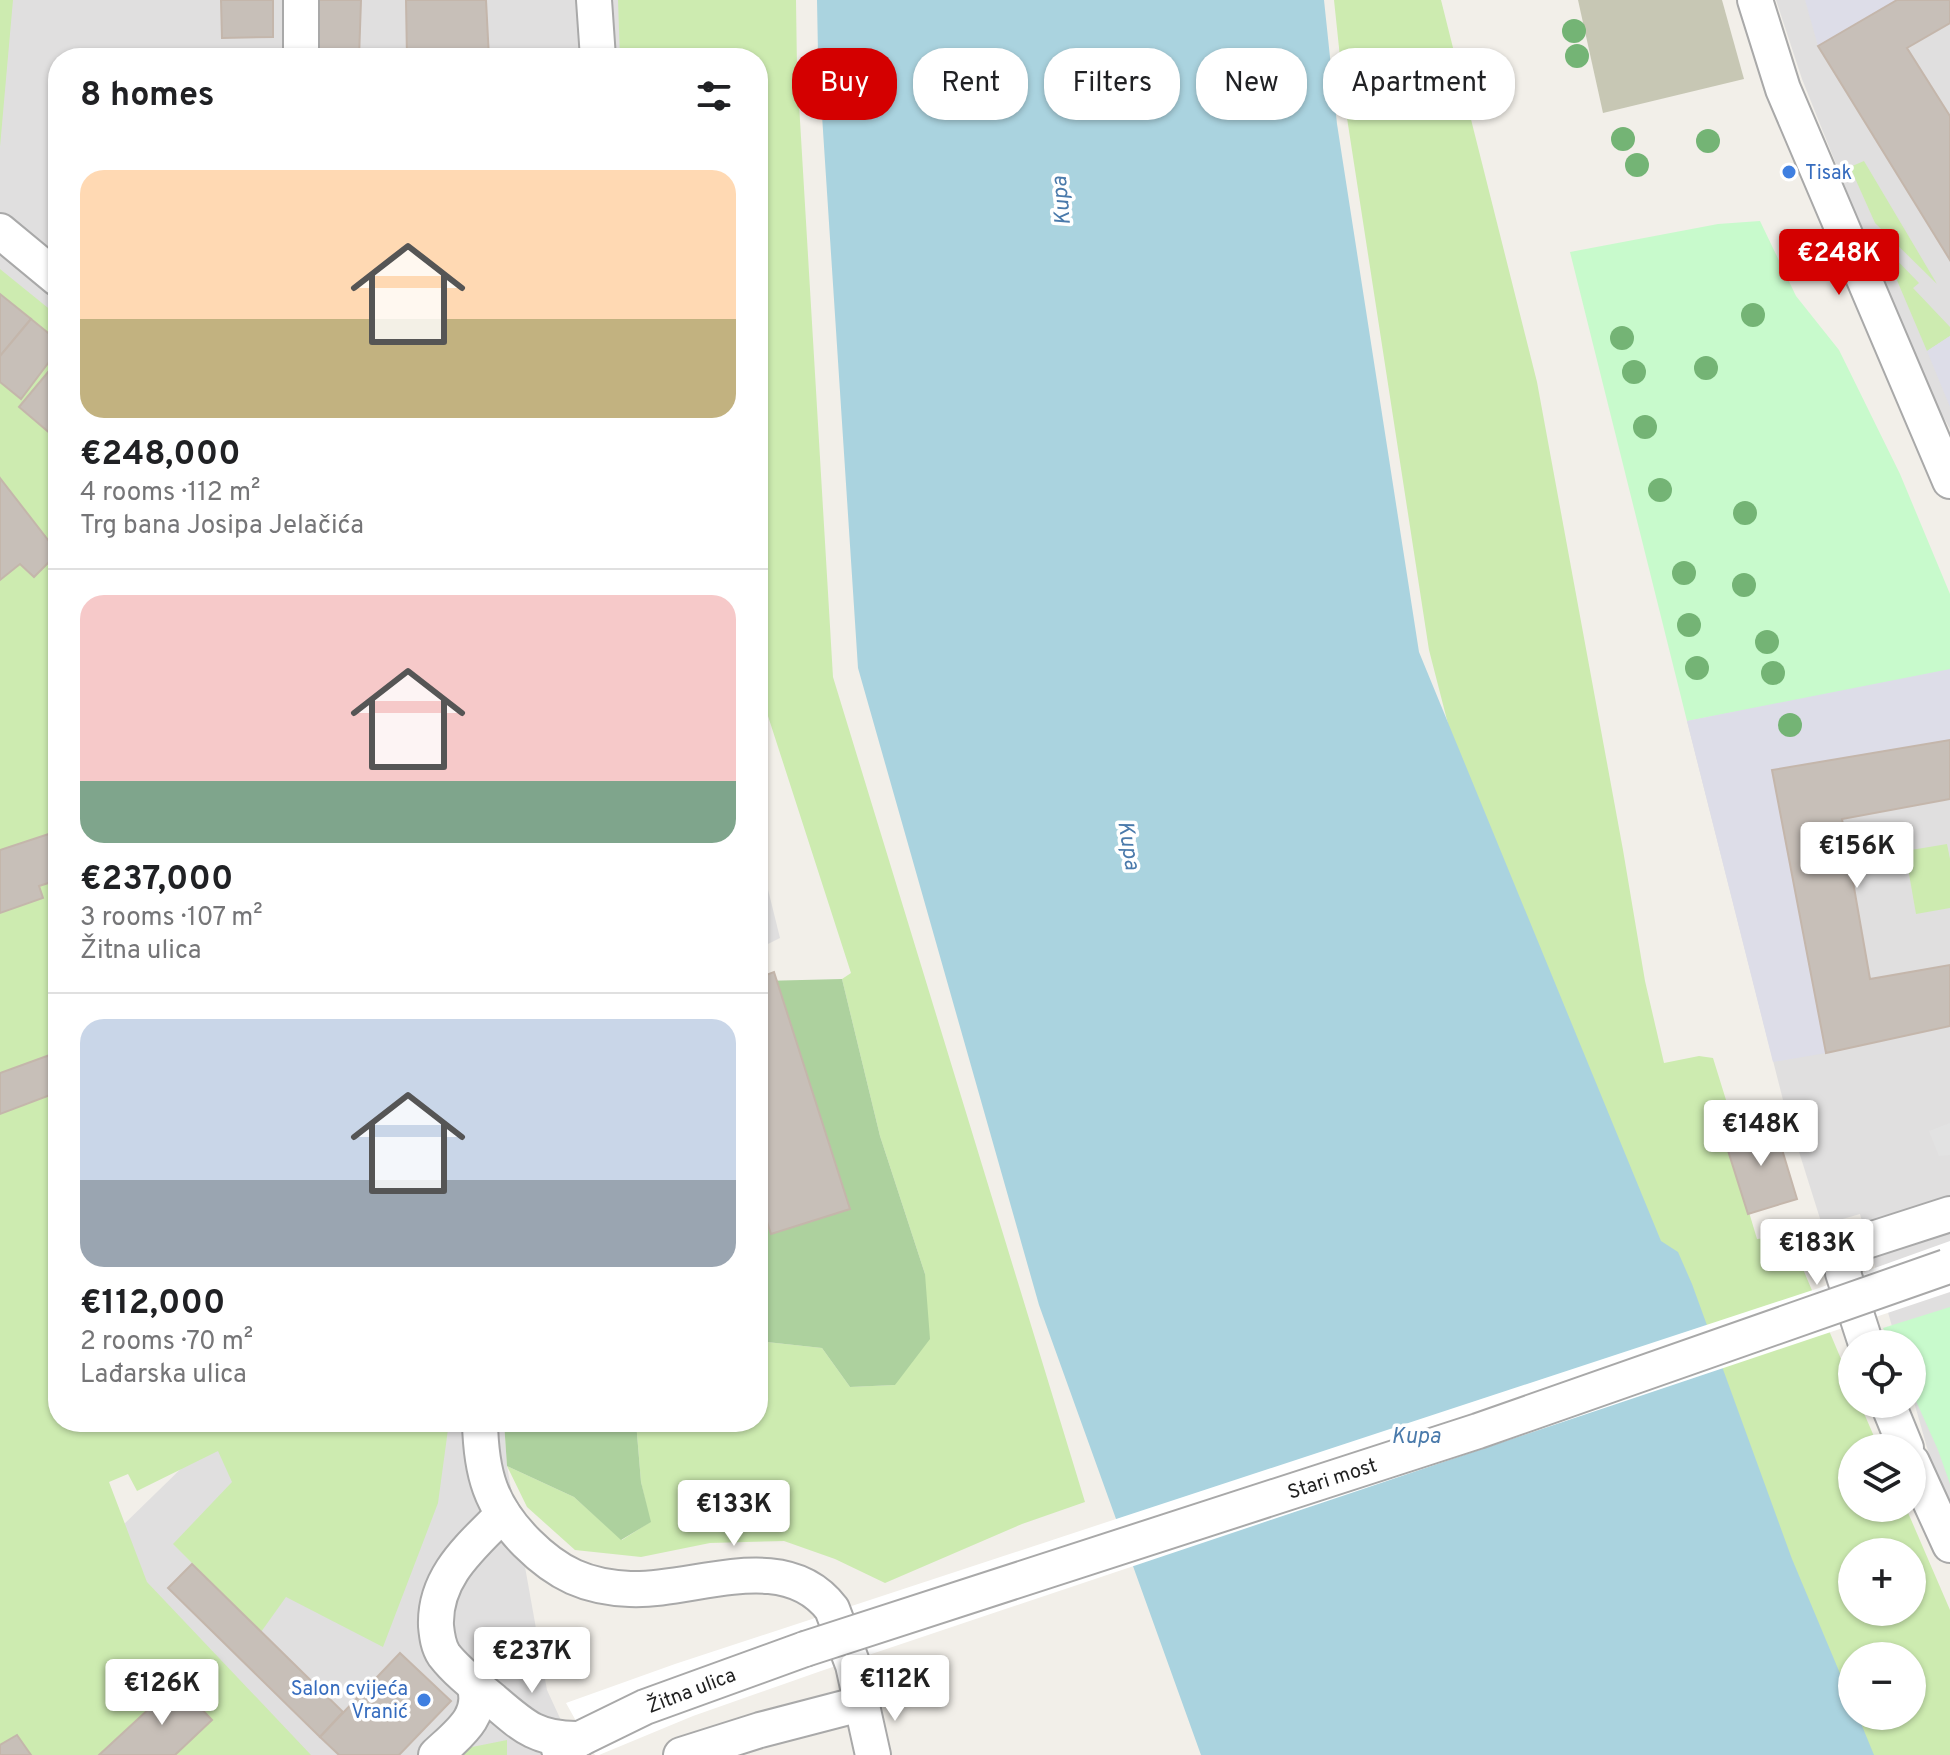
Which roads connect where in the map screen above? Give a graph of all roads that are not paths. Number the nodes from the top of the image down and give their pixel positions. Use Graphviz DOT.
graph roads {
  1 [pos="301,0"];
  2 [pos="594,0"];
  3 [pos="1755,0"];
  4 [pos="301,48"];
  5 [pos="597,48"];
  6 [pos="0,231"];
  7 [pos="48,271"];
  8 [pos="1950,481"];
  9 [pos="1950,1214"];
  10 [pos="1948,1266"];
  11 [pos="1861,1330"];
  12 [pos="481,1432"];
  13 [pos="1926,1493"];
  14 [pos="503,1514"];
  15 [pos="1950,1545"];
  16 [pos="805,1649"];
  17 [pos="474,1685"];
  18 [pos="860,1704"];
  19 [pos="580,1739"];
  20 [pos="436,1755"];
  21 [pos="548,1755"];
  22 [pos="681,1755"];
  23 [pos="873,1755"];
  1 -- 4 [label="street"];
  2 -- 5 [label="street"];
  3 -- 8 [label="street"];
  6 -- 7 [label="street"];
  9 -- 11 [label="street"];
  10 -- 16 [label="street, Stari most, bridge"];
  12 -- 14 [label="street"];
  13 -- 15 [label="street"];
  14 -- 17 [label="street"];
  14 -- 18 [label="street"];
  16 -- 19 [label="street, Žitna ulica"];
  17 -- 19 [label="street"];
  17 -- 20 [label="street"];
  18 -- 22 [label="street"];
  18 -- 23 [label="street"];
  19 -- 21 [label="street, Žitna ulica"];
}
